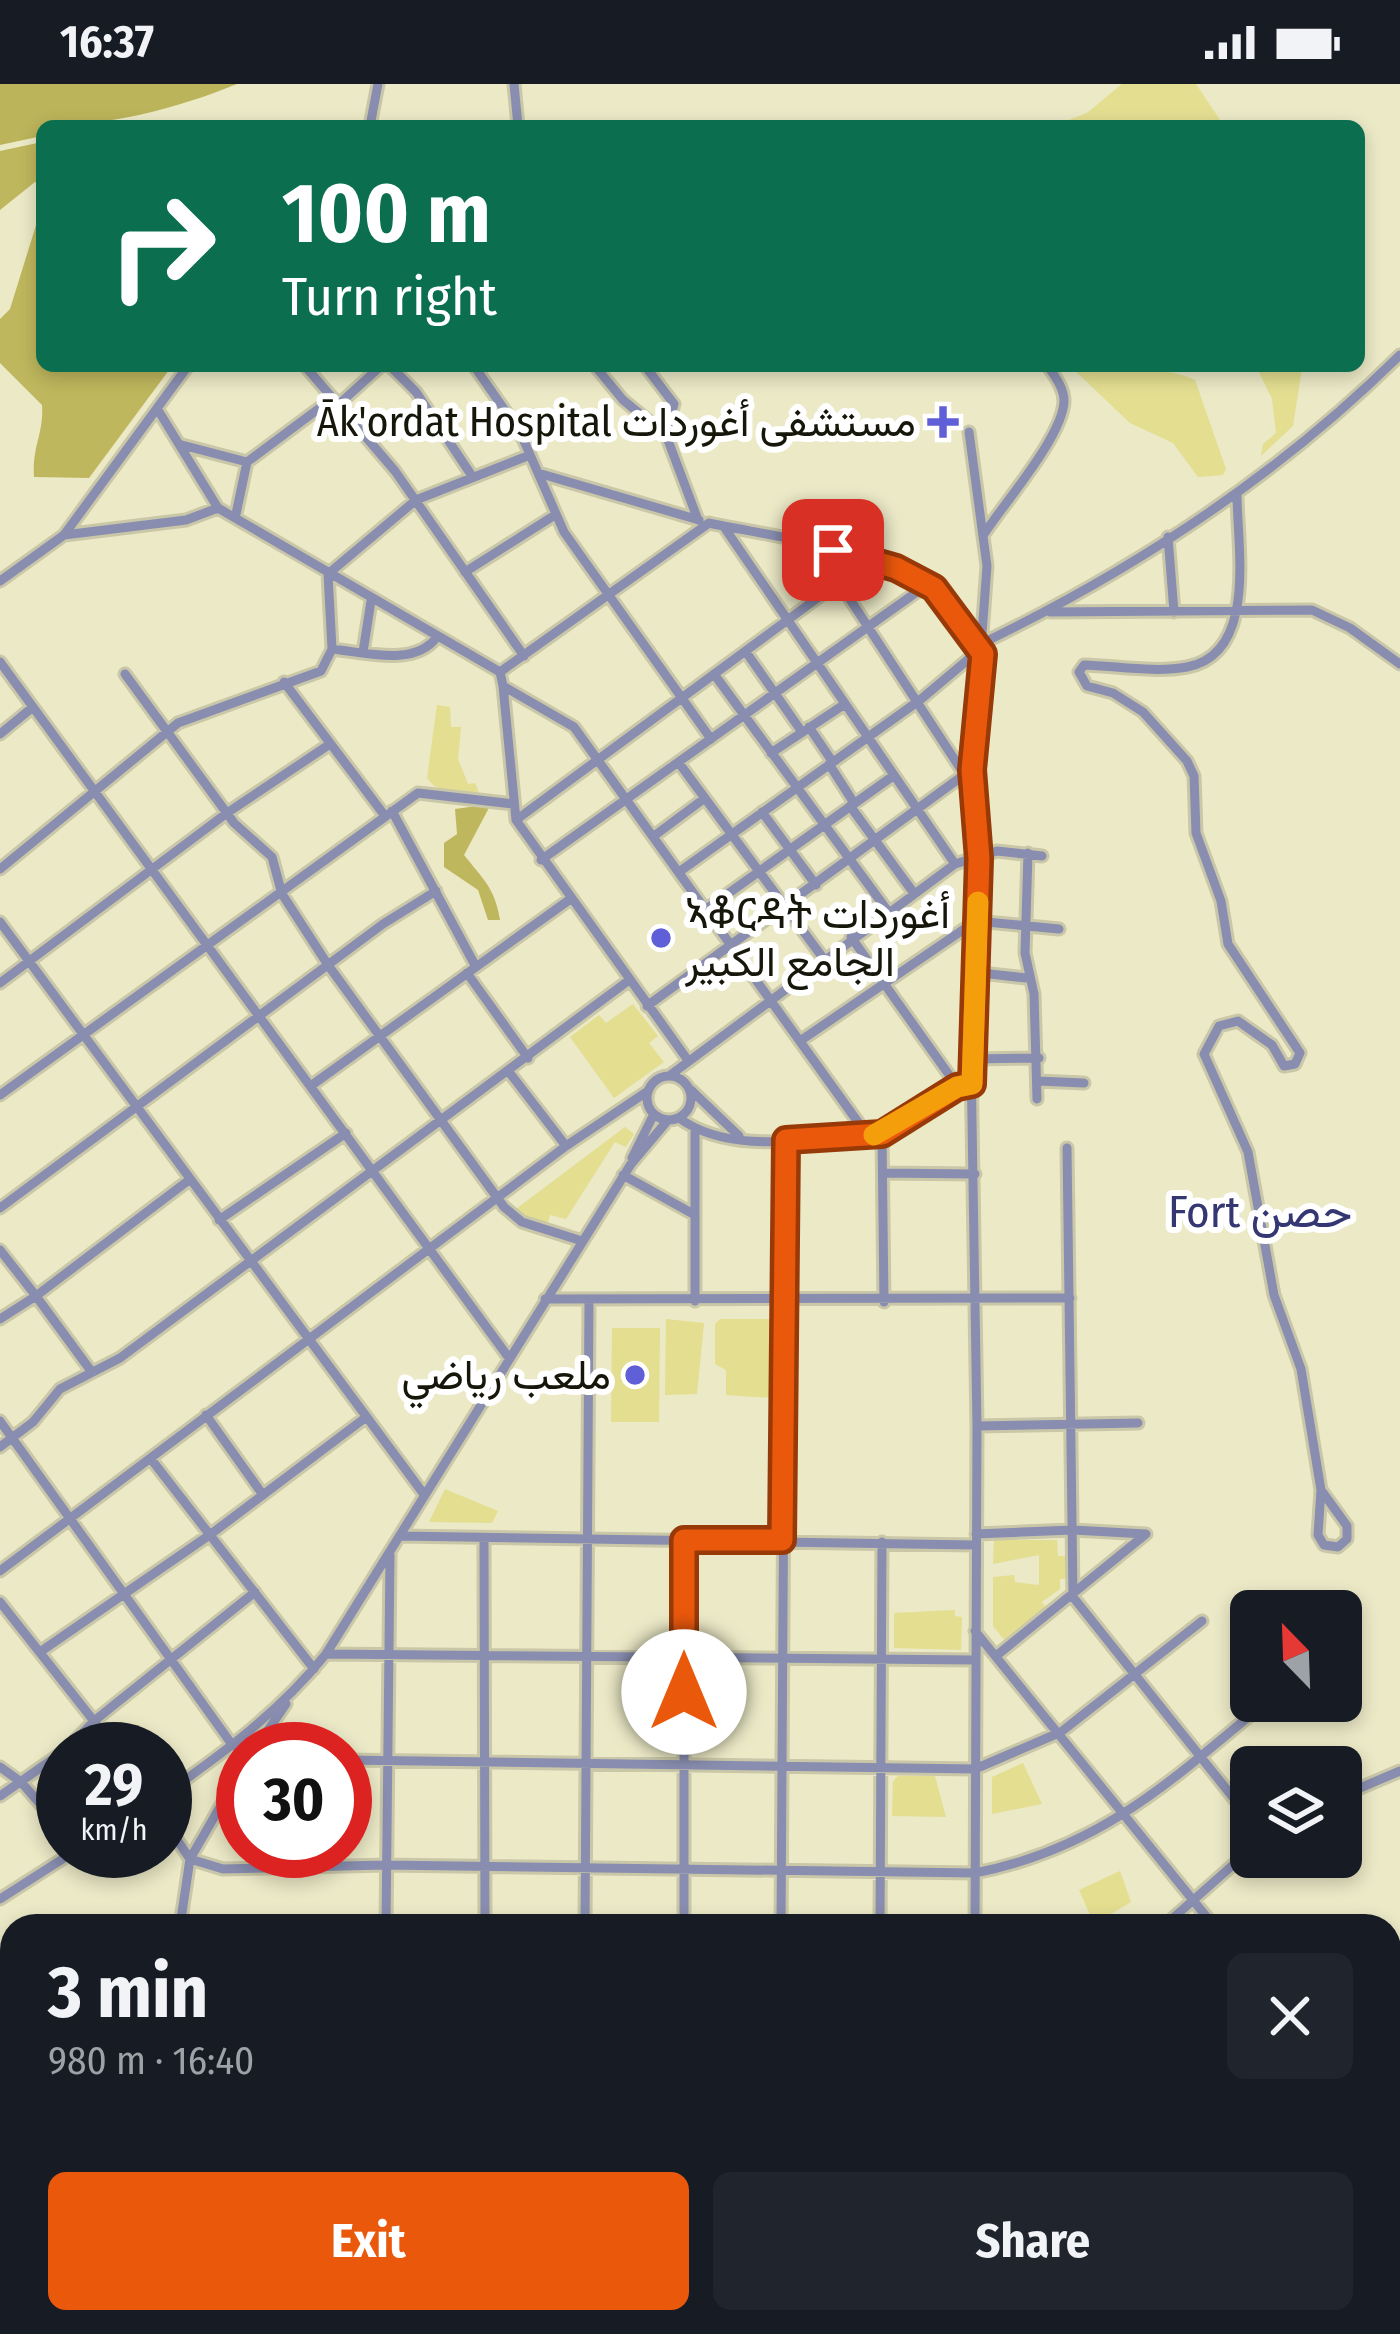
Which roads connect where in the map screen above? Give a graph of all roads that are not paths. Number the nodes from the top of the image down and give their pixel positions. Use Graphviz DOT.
graph roads {
  1 [pos="378,84"];
  2 [pos="514,84"];
  3 [pos="371,120"];
  4 [pos="517,120"];
  5 [pos="1400,355"];
  6 [pos="184,372"];
  7 [pos="310,372"];
  8 [pos="377,372"];
  9 [pos="392,372"];
  10 [pos="479,372"];
  11 [pos="600,372"];
  12 [pos="650,372"];
  13 [pos="1052,372"];
  14 [pos="335,402"];
  15 [pos="158,410"];
  16 [pos="969,432"];
  17 [pos="666,435"];
  18 [pos="182,445"];
  19 [pos="530,455"];
  20 [pos="247,462"];
  21 [pos="538,473"];
  22 [pos="472,476"];
  23 [pos="1237,495"];
  24 [pos="416,500"];
  25 [pos="218,508"];
  26 [pos="236,514"];
  27 [pos="555,515"];
  28 [pos="704,521"];
  29 [pos="724,526"];
  30 [pos="984,534"];
  31 [pos="64,535"];
  32 [pos="1168,537"];
  33 [pos="870,560"];
  34 [pos="465,572"];
  35 [pos="328,574"];
  36 [pos="0,581"];
  37 [pos="840,584"];
  38 [pos="928,584"];
  39 [pos="608,596"];
  40 [pos="370,601"];
  41 [pos="1238,610"];
  42 [pos="1047,612"];
  43 [pos="1174,612"];
  44 [pos="789,621"];
  45 [pos="869,626"];
  46 [pos="436,638"];
  47 [pos="332,649"];
  48 [pos="982,650"];
  49 [pos="363,652"];
  50 [pos="746,652"];
  51 [pos="524,656"];
  52 [pos="0,662"];
  53 [pos="818,663"];
  54 [pos="1398,666"];
  55 [pos="500,672"];
  56 [pos="125,674"];
  57 [pos="714,674"];
  58 [pos="284,682"];
  59 [pos="503,686"];
  60 [pos="775,694"];
  61 [pos="681,698"];
  62 [pos="920,700"];
  63 [pos="845,704"];
  64 [pos="32,707"];
  65 [pos="744,716"];
  66 [pos="167,730"];
  67 [pos="806,730"];
  68 [pos="0,734"];
  69 [pos="867,737"];
  70 [pos="711,740"];
  71 [pos="330,744"];
  72 [pos="771,753"];
  73 [pos="598,760"];
  74 [pos="831,762"];
  75 [pos="679,763"];
  76 [pos="968,772"];
  77 [pos="893,776"];
  78 [pos="97,788"];
  79 [pos="796,788"];
  80 [pos="705,798"];
  81 [pos="627,800"];
  82 [pos="513,804"];
  83 [pos="852,805"];
  84 [pos="917,811"];
  85 [pos="762,812"];
  86 [pos="227,813"];
  87 [pos="388,814"];
  88 [pos="516,820"];
  89 [pos="824,826"];
  90 [pos="731,835"];
  91 [pos="654,836"];
  92 [pos="876,841"];
  93 [pos="790,850"];
  94 [pos="1028,854"];
  95 [pos="1042,856"];
  96 [pos="979,859"];
  97 [pos="541,860"];
  98 [pos="849,861"];
  99 [pos="956,864"];
  100 [pos="153,868"];
  101 [pos="0,869"];
  102 [pos="679,872"];
  103 [pos="759,872"];
  104 [pos="816,886"];
  105 [pos="436,891"];
  106 [pos="913,892"];
  107 [pos="282,894"];
  108 [pos="569,900"];
  109 [pos="785,908"];
  110 [pos="704,910"];
  111 [pos="886,910"];
  112 [pos="976,921"];
  113 [pos="0,922"];
  114 [pos="1026,926"];
  115 [pos="1059,929"];
  116 [pos="851,937"];
  117 [pos="210,944"];
  118 [pos="732,946"];
  119 [pos="823,958"];
  120 [pos="28,962"];
  121 [pos="328,964"];
  122 [pos="471,970"];
  123 [pos="972,972"];
  124 [pos="1026,978"];
  125 [pos="628,981"];
  126 [pos="882,982"];
  127 [pos="0,983"];
  128 [pos="769,997"];
  129 [pos="647,1006"];
  130 [pos="261,1015"];
  131 [pos="84,1034"];
  132 [pos="382,1036"];
  133 [pos="800,1042"];
  134 [pos="528,1058"];
  135 [pos="1039,1058"];
  136 [pos="687,1059"];
  137 [pos="970,1059"];
  138 [pos="509,1072"];
  139 [pos="669,1076"];
  140 [pos="1037,1081"];
  141 [pos="1084,1083"];
  142 [pos="972,1084"];
  143 [pos="311,1085"];
  144 [pos="957,1087"];
  145 [pos="691,1090"];
  146 [pos="648,1091"];
  147 [pos="0,1095"];
  148 [pos="1037,1099"];
  149 [pos="134,1107"];
  150 [pos="652,1112"];
  151 [pos="620,1114"];
  152 [pos="673,1119"];
  153 [pos="444,1120"];
  154 [pos="694,1128"];
  155 [pos="346,1133"];
  156 [pos="882,1134"];
  157 [pos="868,1136"];
  158 [pos="743,1140"];
  159 [pos="786,1140"];
  160 [pos="566,1146"];
  161 [pos="1067,1148"];
  162 [pos="631,1164"];
  163 [pos="374,1173"];
  164 [pos="883,1173"];
  165 [pos="975,1174"];
  166 [pos="623,1175"];
  167 [pos="189,1180"];
  168 [pos="498,1198"];
  169 [pos="0,1208"];
  170 [pos="695,1216"];
  171 [pos="219,1220"];
  172 [pos="582,1241"];
  173 [pos="0,1250"];
  174 [pos="430,1250"];
  175 [pos="250,1264"];
  176 [pos="36,1296"];
  177 [pos="1070,1298"];
  178 [pos="545,1299"];
  179 [pos="589,1300"];
  180 [pos="695,1300"];
  181 [pos="784,1301"];
  182 [pos="884,1302"];
  183 [pos="976,1303"];
  184 [pos="0,1319"];
  185 [pos="310,1343"];
  186 [pos="509,1358"];
  187 [pos="91,1371"];
  188 [pos="206,1415"];
  189 [pos="365,1418"];
  190 [pos="0,1421"];
  191 [pos="1071,1423"];
  192 [pos="1138,1423"];
  193 [pos="977,1426"];
  194 [pos="13,1437"];
  195 [pos="0,1447"];
  196 [pos="151,1459"];
  197 [pos="1321,1490"];
  198 [pos="423,1493"];
  199 [pos="263,1495"];
  200 [pos="70,1517"];
  201 [pos="1073,1530"];
  202 [pos="211,1534"];
  203 [pos="400,1536"];
  204 [pos="484,1539"];
  205 [pos="975,1539"];
  206 [pos="585,1540"];
  207 [pos="684,1540"];
  208 [pos="782,1540"];
  209 [pos="882,1542"];
  210 [pos="390,1550"];
  211 [pos="0,1571"];
  212 [pos="255,1592"];
  213 [pos="121,1593"];
  214 [pos="1073,1598"];
  215 [pos="0,1602"];
  216 [pos="1202,1621"];
  217 [pos="975,1631"];
  218 [pos="40,1652"];
  219 [pos="387,1653"];
  220 [pos="326,1654"];
  221 [pos="486,1654"];
  222 [pos="584,1655"];
  223 [pos="684,1656"];
  224 [pos="996,1656"];
  225 [pos="782,1657"];
  226 [pos="880,1657"];
  227 [pos="170,1658"];
  228 [pos="975,1660"];
  229 [pos="314,1669"];
  230 [pos="1137,1675"];
  231 [pos="294,1692"];
  232 [pos="94,1721"];
  233 [pos="216,1722"];
  234 [pos="260,1722"];
  235 [pos="273,1722"];
  236 [pos="1241,1722"];
  237 [pos="1061,1732"];
  238 [pos="1199,1757"];
  239 [pos="372,1760"];
  240 [pos="386,1760"];
  241 [pos="484,1761"];
  242 [pos="584,1762"];
  243 [pos="683,1764"];
  244 [pos="781,1765"];
  245 [pos="881,1766"];
  246 [pos="0,1767"];
  247 [pos="975,1769"];
  248 [pos="36,1771"];
  249 [pos="1400,1771"];
  250 [pos="21,1782"];
  251 [pos="1362,1787"];
  252 [pos="1230,1795"];
  253 [pos="0,1796"];
  254 [pos="36,1799"];
  255 [pos="216,1814"];
  256 [pos="1126,1816"];
  257 [pos="192,1856"];
  258 [pos="192,1860"];
  259 [pos="385,1865"];
  260 [pos="484,1867"];
  261 [pos="1230,1867"];
  262 [pos="584,1868"];
  263 [pos="683,1870"];
  264 [pos="780,1872"];
  265 [pos="879,1873"];
  266 [pos="975,1873"];
  267 [pos="36,1876"];
  268 [pos="187,1878"];
  269 [pos="1194,1898"];
  270 [pos="0,1899"];
  271 [pos="181,1914"];
  272 [pos="386,1914"];
  273 [pos="485,1914"];
  274 [pos="585,1914"];
  275 [pos="684,1914"];
  276 [pos="781,1914"];
  277 [pos="880,1914"];
  278 [pos="975,1914"];
  279 [pos="1177,1914"];
  280 [pos="1205,1914"];
  1 -- 3 [label="street"];
  2 -- 4 [label="street"];
  5 -- 23 [label="street"];
  6 -- 15 [label="street"];
  7 -- 14 [label="street"];
  8 -- 14 [label="street"];
  9 -- 22 [label="street"];
  10 -- 19 [label="street"];
  11 -- 17 [label="street"];
  12 -- 17 [label="street"];
  13 -- 30 [label="street"];
  14 -- 20 [label="street"];
  14 -- 24 [label="street"];
  15 -- 18 [label="street"];
  15 -- 31 [label="street"];
  16 -- 30 [label="street"];
  17 -- 28 [label="street"];
  18 -- 20 [label="street"];
  18 -- 25 [label="street"];
  19 -- 21 [label="street"];
  19 -- 22 [label="street"];
  20 -- 26 [label="street"];
  21 -- 27 [label="street"];
  21 -- 28 [label="street"];
  22 -- 24 [label="street"];
  23 -- 32 [label="street"];
  23 -- 41 [label="street"];
  24 -- 34 [label="street"];
  24 -- 35 [label="street"];
  25 -- 26 [label="street"];
  25 -- 31 [label="street"];
  26 -- 35 [label="street"];
  27 -- 34 [label="street"];
  27 -- 39 [label="street"];
  28 -- 29 [label="street"];
  28 -- 39 [label="street"];
  29 -- 33 [label="street"];
  29 -- 44 [label="street"];
  30 -- 48 [label="street"];
  31 -- 36 [label="street"];
  32 -- 42 [label="street"];
  32 -- 43 [label="street"];
  33 -- 37 [label="street"];
  33 -- 38 [label="street"];
  34 -- 51 [label="street"];
  35 -- 40 [label="street"];
  35 -- 47 [label="street"];
  37 -- 44 [label="street"];
  37 -- 45 [label="street"];
  38 -- 45 [label="street"];
  38 -- 48 [label="street"];
  39 -- 51 [label="street"];
  39 -- 61 [label="street"];
  40 -- 46 [label="street"];
  40 -- 49 [label="street"];
  41 -- 43 [label="street"];
  41 -- 54 [label="street"];
  41 -- 197 [label="street"];
  42 -- 43 [label="street"];
  42 -- 48 [label="street"];
  44 -- 50 [label="street"];
  44 -- 53 [label="street"];
  45 -- 53 [label="street"];
  45 -- 62 [label="street"];
  46 -- 49 [label="street"];
  46 -- 55 [label="street"];
  47 -- 49 [label="street"];
  47 -- 58 [label="street"];
  48 -- 62 [label="street"];
  48 -- 76 [label="street"];
  50 -- 57 [label="street"];
  50 -- 60 [label="street"];
  51 -- 55 [label="street"];
  52 -- 64 [label="street"];
  53 -- 60 [label="street"];
  53 -- 63 [label="street"];
  55 -- 59 [label="street"];
  56 -- 66 [label="street"];
  57 -- 61 [label="street"];
  57 -- 65 [label="street"];
  58 -- 66 [label="street"];
  58 -- 71 [label="street"];
  59 -- 73 [label="street"];
  59 -- 82 [label="street"];
  60 -- 65 [label="street"];
  60 -- 67 [label="street"];
  61 -- 70 [label="street"];
  61 -- 73 [label="street"];
  62 -- 69 [label="street"];
  62 -- 76 [label="street"];
  63 -- 67 [label="street"];
  63 -- 69 [label="street"];
  64 -- 68 [label="street"];
  64 -- 78 [label="street"];
  65 -- 70 [label="street"];
  65 -- 72 [label="street"];
  66 -- 78 [label="street"];
  66 -- 86 [label="street"];
  67 -- 72 [label="street"];
  67 -- 74 [label="street"];
  69 -- 74 [label="street"];
  69 -- 77 [label="street"];
  70 -- 75 [label="street"];
  71 -- 86 [label="street"];
  71 -- 87 [label="street"];
  72 -- 79 [label="street"];
  73 -- 81 [label="street"];
  73 -- 88 [label="street"];
  74 -- 79 [label="street"];
  74 -- 83 [label="street"];
  75 -- 80 [label="street"];
  75 -- 81 [label="street"];
  76 -- 84 [label="street"];
  76 -- 96 [label="street"];
  77 -- 83 [label="street"];
  77 -- 84 [label="street"];
  78 -- 100 [label="street"];
  78 -- 101 [label="street"];
  79 -- 85 [label="street"];
  79 -- 89 [label="street"];
  80 -- 90 [label="street"];
  80 -- 91 [label="street"];
  81 -- 91 [label="street"];
  81 -- 97 [label="street"];
  82 -- 87 [label="street"];
  82 -- 88 [label="street"];
  83 -- 89 [label="street"];
  83 -- 92 [label="street"];
  84 -- 92 [label="street"];
  84 -- 99 [label="street"];
  85 -- 90 [label="street"];
  85 -- 93 [label="street"];
  86 -- 100 [label="street"];
  86 -- 107 [label="street"];
  87 -- 105 [label="street"];
  87 -- 107 [label="street"];
  88 -- 97 [label="street"];
  89 -- 93 [label="street"];
  89 -- 98 [label="street"];
  90 -- 102 [label="street"];
  90 -- 103 [label="street"];
  91 -- 102 [label="street"];
  92 -- 98 [label="street"];
  92 -- 106 [label="street"];
  93 -- 103 [label="street"];
  93 -- 104 [label="street"];
  94 -- 95 [label="street"];
  94 -- 96 [label="street"];
  94 -- 114 [label="street"];
  96 -- 99 [label="street"];
  96 -- 112 [label="street"];
  97 -- 108 [label="street"];
  98 -- 104 [label="street"];
  98 -- 111 [label="street"];
  99 -- 106 [label="street"];
  100 -- 117 [label="street"];
  100 -- 120 [label="street"];
  102 -- 110 [label="street"];
  103 -- 109 [label="street"];
  103 -- 110 [label="street"];
  104 -- 109 [label="street"];
  105 -- 121 [label="street"];
  105 -- 122 [label="street"];
  106 -- 111 [label="street"];
  107 -- 117 [label="street"];
  107 -- 121 [label="street"];
  108 -- 122 [label="street"];
  108 -- 125 [label="street"];
  109 -- 118 [label="street"];
  109 -- 119 [label="street"];
  110 -- 118 [label="street"];
  111 -- 116 [label="street"];
  112 -- 114 [label="street"];
  112 -- 123 [label="street"];
  112 -- 126 [label="street"];
  113 -- 120 [label="street"];
  114 -- 115 [label="street"];
  114 -- 124 [label="street"];
  116 -- 119 [label="street"];
  116 -- 126 [label="street"];
  117 -- 130 [label="street"];
  117 -- 131 [label="street"];
  118 -- 128 [label="street"];
  118 -- 129 [label="street"];
  119 -- 128 [label="street"];
  120 -- 127 [label="street"];
  120 -- 131 [label="street"];
  121 -- 130 [label="street"];
  121 -- 132 [label="street"];
  122 -- 132 [label="street"];
  122 -- 134 [label="street"];
  123 -- 124 [label="street"];
  123 -- 137 [label="street"];
  124 -- 135 [label="street"];
  125 -- 129 [label="street"];
  125 -- 134 [label="street"];
  126 -- 133 [label="street"];
  126 -- 144 [label="street"];
  128 -- 133 [label="street"];
  128 -- 136 [label="street"];
  129 -- 136 [label="street"];
  130 -- 143 [label="street"];
  130 -- 149 [label="street"];
  131 -- 147 [label="street"];
  131 -- 149 [label="street"];
  132 -- 143 [label="street"];
  132 -- 153 [label="street"];
  133 -- 157 [label="street"];
  134 -- 138 [label="street"];
  135 -- 137 [label="street"];
  135 -- 140 [label="street"];
  136 -- 139 [label="street"];
  137 -- 142 [label="street"];
  138 -- 153 [label="street"];
  138 -- 160 [label="street"];
  139 -- 145 [label="street"];
  139 -- 146 [label="street"];
  140 -- 141 [label="street"];
  140 -- 148 [label="street"];
  142 -- 144 [label="street"];
  142 -- 165 [label="street"];
  143 -- 155 [label="street"];
  144 -- 156 [label="street"];
  145 -- 152 [label="street"];
  145 -- 158 [label="street"];
  146 -- 150 [label="street"];
  146 -- 151 [label="street"];
  149 -- 167 [label="street"];
  149 -- 169 [label="street"];
  150 -- 151 [label="street"];
  150 -- 152 [label="street"];
  150 -- 162 [label="street"];
  151 -- 160 [label="street"];
  152 -- 154 [label="street"];
  152 -- 162 [label="street"];
  153 -- 163 [label="street"];
  153 -- 168 [label="street"];
  154 -- 158 [label="street"];
  154 -- 170 [label="street"];
  155 -- 163 [label="street"];
  155 -- 171 [label="street"];
  156 -- 157 [label="street"];
  156 -- 164 [label="street"];
  157 -- 159 [label="street"];
  158 -- 159 [label="street"];
  159 -- 181 [label="street"];
  160 -- 168 [label="street"];
  161 -- 177 [label="street"];
  162 -- 166 [label="street"];
  163 -- 174 [label="street"];
  163 -- 175 [label="street"];
  164 -- 165 [label="street"];
  164 -- 182 [label="street"];
  165 -- 183 [label="street"];
  166 -- 170 [label="street"];
  166 -- 172 [label="street"];
  167 -- 171 [label="street"];
  167 -- 176 [label="street"];
  168 -- 172 [label="street"];
  168 -- 174 [label="street"];
  170 -- 180 [label="street"];
  171 -- 175 [label="street"];
  172 -- 178 [label="street"];
  173 -- 176 [label="street"];
  174 -- 185 [label="street"];
  174 -- 186 [label="street"];
  175 -- 185 [label="street"];
  175 -- 187 [label="street"];
  176 -- 184 [label="street"];
  176 -- 187 [label="street"];
  177 -- 183 [label="street"];
  177 -- 191 [label="street"];
  178 -- 179 [label="street"];
  178 -- 186 [label="street"];
  179 -- 180 [label="street"];
  179 -- 206 [label="street"];
  180 -- 181 [label="street"];
  181 -- 182 [label="street"];
  181 -- 208 [label="street"];
  182 -- 183 [label="street"];
  183 -- 193 [label="street"];
  185 -- 188 [label="street"];
  185 -- 189 [label="street"];
  186 -- 198 [label="street"];
  187 -- 194 [label="street"];
  188 -- 196 [label="street"];
  188 -- 199 [label="street"];
  189 -- 198 [label="street"];
  189 -- 199 [label="street"];
  190 -- 194 [label="street"];
  191 -- 192 [label="street"];
  191 -- 193 [label="street"];
  191 -- 201 [label="street"];
  193 -- 205 [label="street"];
  194 -- 195 [label="street"];
  194 -- 200 [label="street"];
  196 -- 200 [label="street"];
  196 -- 202 [label="street"];
  197 -- 197 [label="street"];
  198 -- 203 [label="street"];
  199 -- 202 [label="street"];
  200 -- 211 [label="street"];
  200 -- 213 [label="street"];
  201 -- 205 [label="street"];
  201 -- 214 [label="street"];
  201 -- 214 [label="street"];
  202 -- 212 [label="street"];
  202 -- 213 [label="street"];
  203 -- 204 [label="street"];
  203 -- 210 [label="street"];
  204 -- 206 [label="street"];
  204 -- 221 [label="street"];
  205 -- 209 [label="street"];
  205 -- 217 [label="street"];
  206 -- 207 [label="street"];
  206 -- 222 [label="street"];
  207 -- 208 [label="street"];
  207 -- 223 [label="street"];
  208 -- 209 [label="street"];
  208 -- 225 [label="street"];
  209 -- 226 [label="street"];
  210 -- 219 [label="street"];
  210 -- 220 [label="street"];
  212 -- 227 [label="street"];
  212 -- 229 [label="street"];
  213 -- 218 [label="street"];
  213 -- 227 [label="street"];
  214 -- 224 [label="street"];
  214 -- 230 [label="street"];
  215 -- 218 [label="street"];
  216 -- 230 [label="street"];
  217 -- 224 [label="street"];
  217 -- 228 [label="street"];
  218 -- 232 [label="street"];
  219 -- 220 [label="street"];
  219 -- 221 [label="street"];
  219 -- 240 [label="street"];
  220 -- 229 [label="street"];
  221 -- 222 [label="street"];
  221 -- 241 [label="street"];
  222 -- 223 [label="street"];
  222 -- 242 [label="street"];
  223 -- 225 [label="street"];
  223 -- 243 [label="street"];
  224 -- 237 [label="street"];
  225 -- 226 [label="street"];
  225 -- 244 [label="street"];
  226 -- 228 [label="street"];
  226 -- 245 [label="street"];
  227 -- 232 [label="street"];
  227 -- 233 [label="street"];
  228 -- 247 [label="street"];
  229 -- 231 [label="street"];
  230 -- 237 [label="street"];
  230 -- 238 [label="street"];
  231 -- 234 [label="street"];
  231 -- 235 [label="street"];
  236 -- 238 [label="street"];
  237 -- 247 [label="street"];
  237 -- 256 [label="street"];
  238 -- 252 [label="street"];
  238 -- 256 [label="street"];
  239 -- 240 [label="street"];
  240 -- 241 [label="street"];
  240 -- 259 [label="street"];
  241 -- 242 [label="street"];
  241 -- 260 [label="street"];
  242 -- 243 [label="street"];
  242 -- 262 [label="street"];
  243 -- 244 [label="street"];
  243 -- 263 [label="street"];
  244 -- 245 [label="street"];
  244 -- 264 [label="street"];
  245 -- 247 [label="street"];
  245 -- 265 [label="street"];
  246 -- 250 [label="street"];
  247 -- 266 [label="street"];
  248 -- 250 [label="street"];
  249 -- 251 [label="street"];
  250 -- 253 [label="street"];
  250 -- 254 [label="street"];
  255 -- 257 [label="street"];
  256 -- 266 [label="street"];
  256 -- 269 [label="street"];
  258 -- 259 [label="street"];
  259 -- 260 [label="street"];
  259 -- 272 [label="street"];
  260 -- 262 [label="street"];
  260 -- 273 [label="street"];
  261 -- 269 [label="street"];
  262 -- 263 [label="street"];
  262 -- 274 [label="street"];
  263 -- 264 [label="street"];
  263 -- 275 [label="street"];
  264 -- 265 [label="street"];
  264 -- 276 [label="street"];
  265 -- 266 [label="street"];
  265 -- 277 [label="street"];
  266 -- 278 [label="street"];
  267 -- 270 [label="street"];
  268 -- 271 [label="street"];
  269 -- 279 [label="street"];
  269 -- 280 [label="street"];
}
